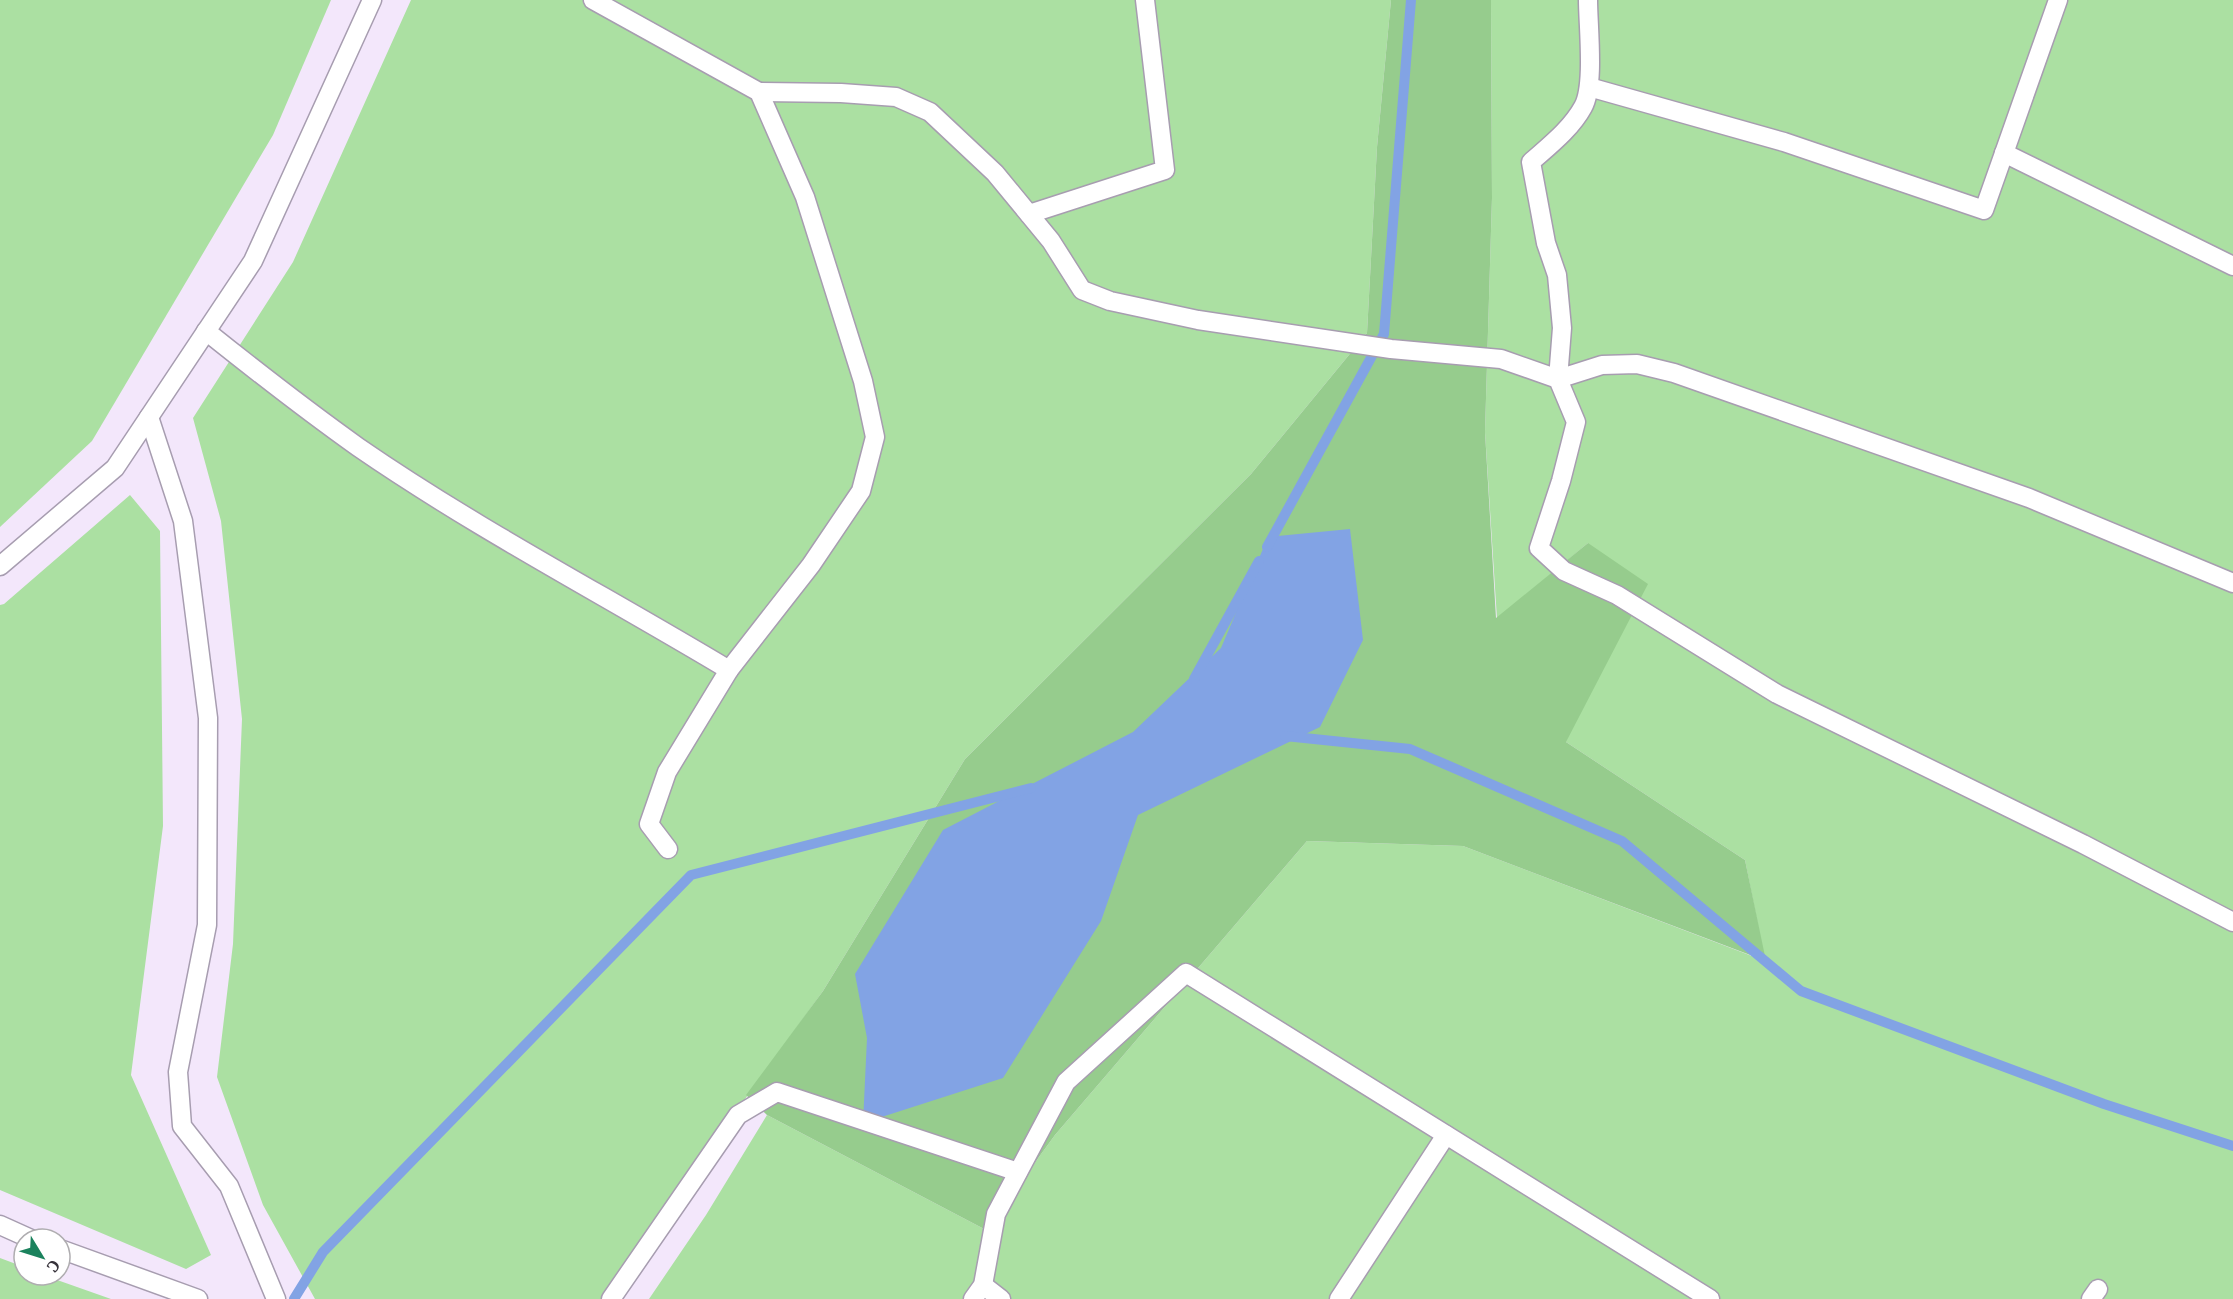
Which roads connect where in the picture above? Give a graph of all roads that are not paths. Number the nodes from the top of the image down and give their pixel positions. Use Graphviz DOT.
graph roads {
  1 [pos="372,0"];
  2 [pos="593,0"];
  3 [pos="1145,0"];
  4 [pos="1588,0"];
  5 [pos="2058,0"];
  6 [pos="1589,87"];
  7 [pos="759,92"];
  8 [pos="2004,153"];
  9 [pos="1029,214"];
  10 [pos="2233,266"];
  11 [pos="206,331"];
  12 [pos="1558,379"];
  13 [pos="149,417"];
  14 [pos="0,566"];
  15 [pos="2233,583"];
  16 [pos="729,670"];
  17 [pos="668,849"];
  18 [pos="2233,922"];
  19 [pos="1446,1135"];
  20 [pos="1018,1172"];
  21 [pos="72,1253"];
  22 [pos="978,1292"];
  23 [pos="198,1299"];
  24 [pos="276,1299"];
  25 [pos="611,1299"];
  26 [pos="1001,1299"];
  27 [pos="1339,1299"];
  28 [pos="1710,1299"];
  1 -- 11 [label="lane"];
  2 -- 7 [label="lane"];
  3 -- 9 [label="lane"];
  4 -- 6 [label="lane"];
  5 -- 8 [label="lane"];
  6 -- 8 [label="lane"];
  6 -- 12 [label="lane"];
  7 -- 9 [label="lane"];
  7 -- 16 [label="lane"];
  8 -- 10 [label="lane"];
  9 -- 12 [label="lane"];
  11 -- 13 [label="lane"];
  11 -- 16 [label="lane"];
  12 -- 15 [label="lane"];
  12 -- 18 [label="lane"];
  13 -- 14 [label="lane"];
  13 -- 24 [label="lane"];
  16 -- 17 [label="lane"];
  19 -- 20 [label="lane"];
  19 -- 27 [label="lane"];
  19 -- 28 [label="lane"];
  20 -- 22 [label="lane"];
  20 -- 25 [label="lane"];
  21 -- 23 [label="lane"];
  22 -- 26 [label="lane"];
}
